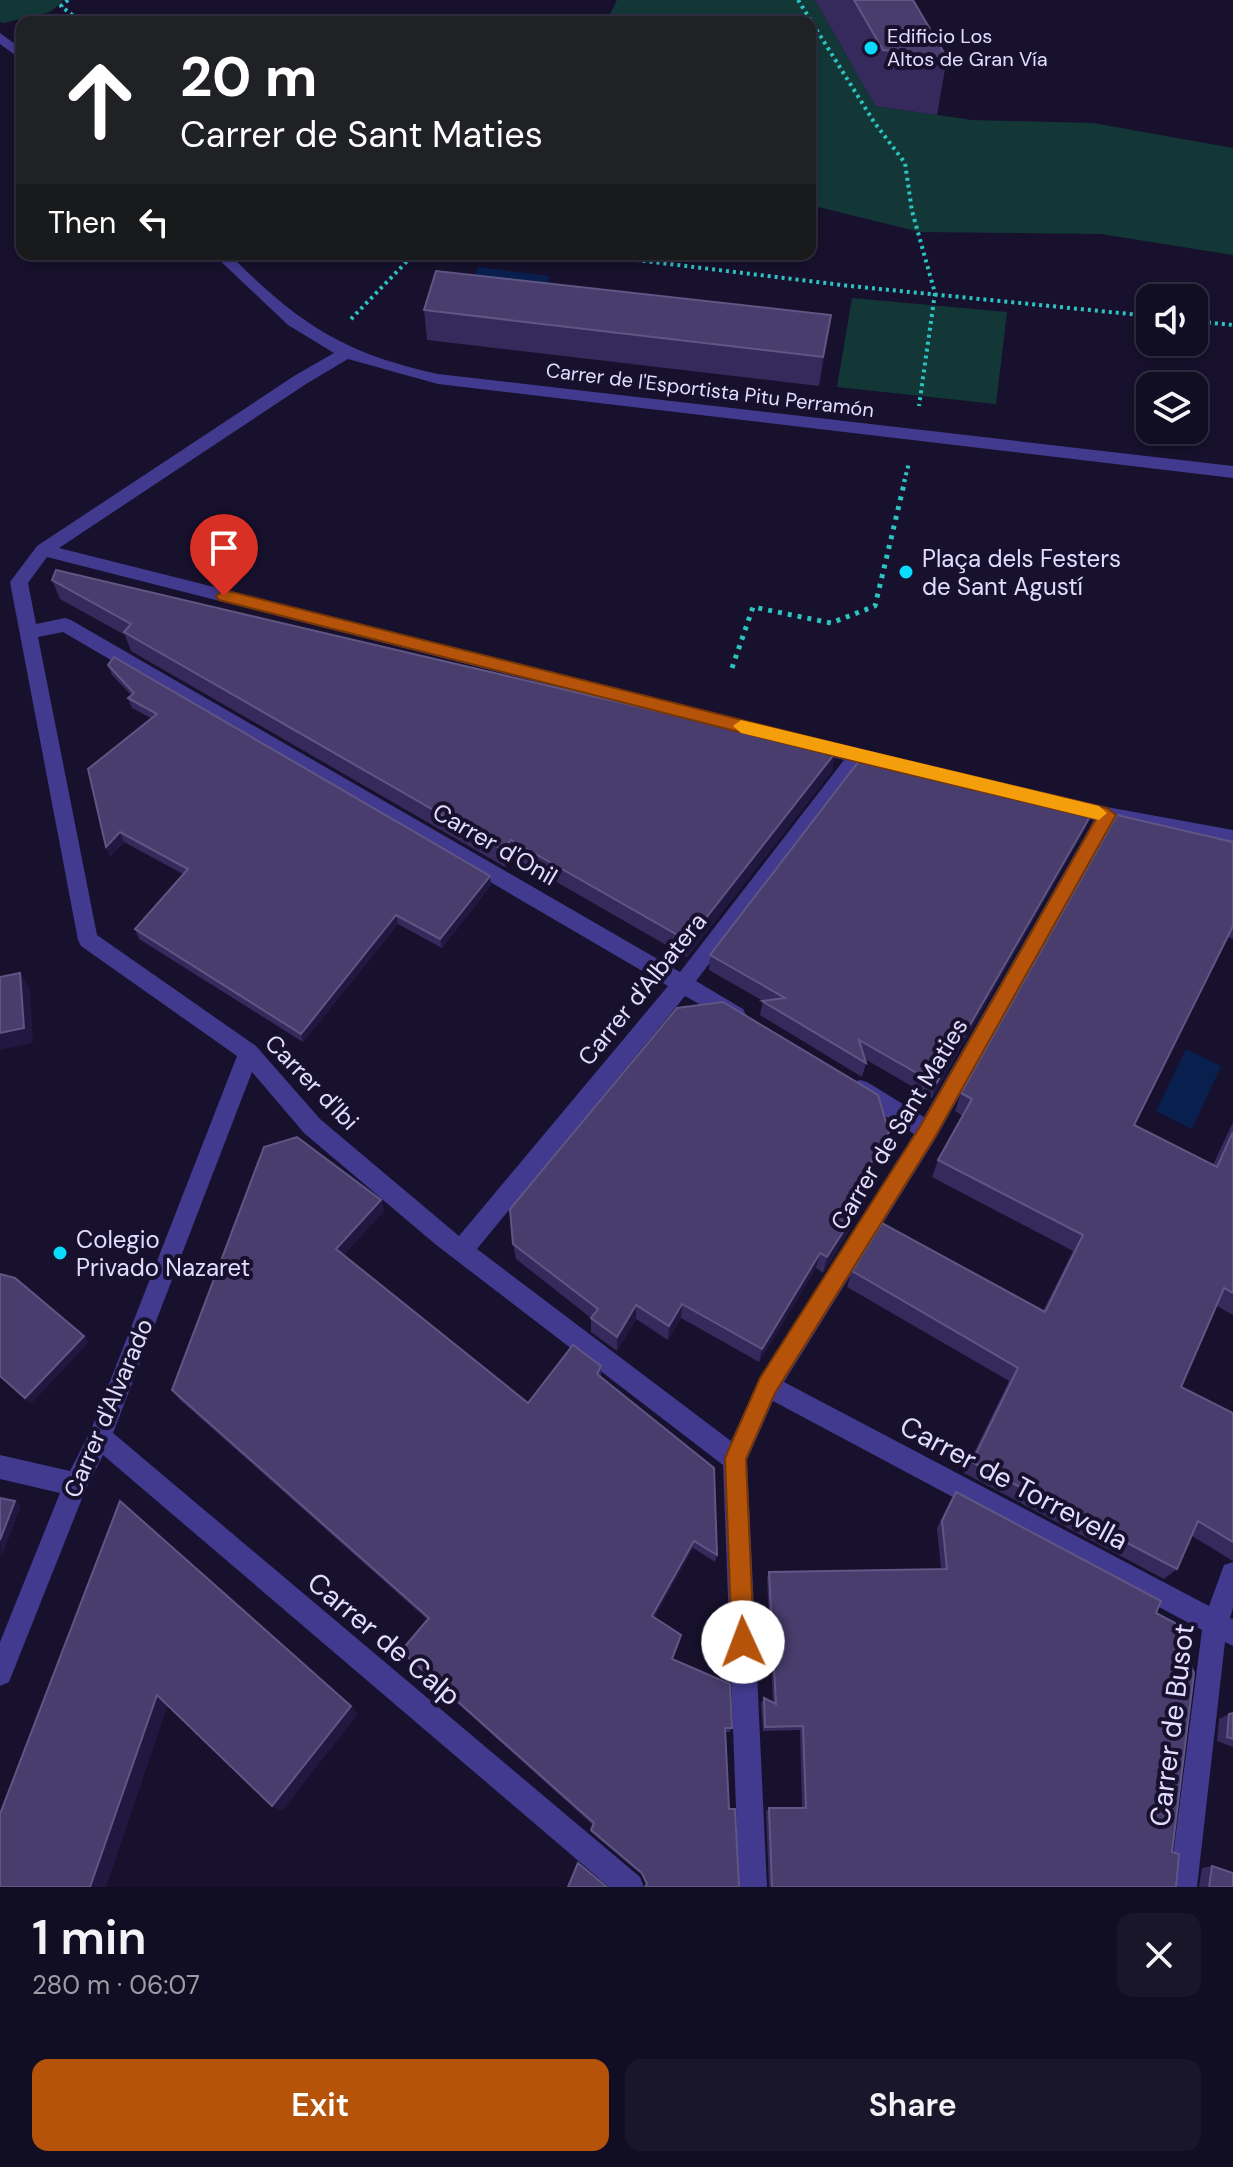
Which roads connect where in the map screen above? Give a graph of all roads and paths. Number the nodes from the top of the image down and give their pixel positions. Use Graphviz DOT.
graph roads {
  1 [pos="68,0"];
  2 [pos="74,16"];
  3 [pos="816,29"];
  4 [pos="0,37"];
  5 [pos="16,51"];
  6 [pos="226,260"];
  7 [pos="408,260"];
  8 [pos="641,260"];
  9 [pos="935,293"];
  10 [pos="1136,315"];
  11 [pos="1208,322"];
  12 [pos="346,324"];
  13 [pos="1233,325"];
  14 [pos="345,354"];
  15 [pos="915,437"];
  16 [pos="1233,472"];
  17 [pos="43,550"];
  18 [pos="29,632"];
  19 [pos="732,668"];
  20 [pos="858,756"];
  21 [pos="1107,815"];
  22 [pos="1233,838"];
  23 [pos="683,983"];
  24 [pos="751,1024"];
  25 [pos="249,1053"];
  26 [pos="846,1082"];
  27 [pos="928,1131"];
  28 [pos="461,1251"];
  29 [pos="768,1386"];
  30 [pos="100,1437"];
  31 [pos="735,1459"];
  32 [pos="0,1467"];
  33 [pos="76,1484"];
  34 [pos="1233,1574"];
  35 [pos="1224,1628"];
  36 [pos="0,1673"];
  37 [pos="630,1887"];
  38 [pos="753,1887"];
  39 [pos="1183,1887"];
  1 -- 2 [label="path"];
  3 -- 9 [label="path"];
  4 -- 5 [label="street"];
  6 -- 14 [label="street, Carrer de l'Esportista Pitu Perramón"];
  7 -- 12 [label="path"];
  8 -- 9 [label="path"];
  9 -- 10 [label="path"];
  9 -- 15 [label="path"];
  11 -- 13 [label="path"];
  14 -- 15 [label="street, Carrer de l'Esportista Pitu Perramón"];
  14 -- 17 [label="street, Carrer d'Ibi"];
  15 -- 16 [label="street, Carrer de l'Esportista Pitu Perramón"];
  15 -- 19 [label="path"];
  17 -- 18 [label="street, Carrer d'Ibi"];
  17 -- 20 [label="street"];
  18 -- 23 [label="street, Carrer d'Onil"];
  18 -- 25 [label="street, Carrer d'Ibi"];
  20 -- 21 [label="street"];
  20 -- 23 [label="street, Carrer d'Albatera"];
  21 -- 22 [label="street"];
  21 -- 27 [label="street, Carrer de Sant Maties"];
  23 -- 24 [label="street, Carrer d'Onil"];
  23 -- 28 [label="street, Carrer d'Albatera"];
  25 -- 28 [label="street, Carrer d'Ibi"];
  25 -- 30 [label="street, Carrer d'Alvarado"];
  26 -- 27 [label="street"];
  27 -- 29 [label="street, Carrer de Sant Maties"];
  28 -- 31 [label="street, Carrer d'Ibi"];
  29 -- 31 [label="street, Carrer de Sant Maties"];
  29 -- 35 [label="street, Carrer de Torrevella"];
  30 -- 33 [label="street, Carrer d'Alvarado"];
  30 -- 37 [label="street, Carrer de Calp"];
  31 -- 38 [label="street"];
  32 -- 33 [label="street"];
  33 -- 36 [label="street, Carrer d'Alvarado"];
  34 -- 35 [label="street, Carrer de Busot"];
  35 -- 39 [label="street, Carrer de Busot"];
}
